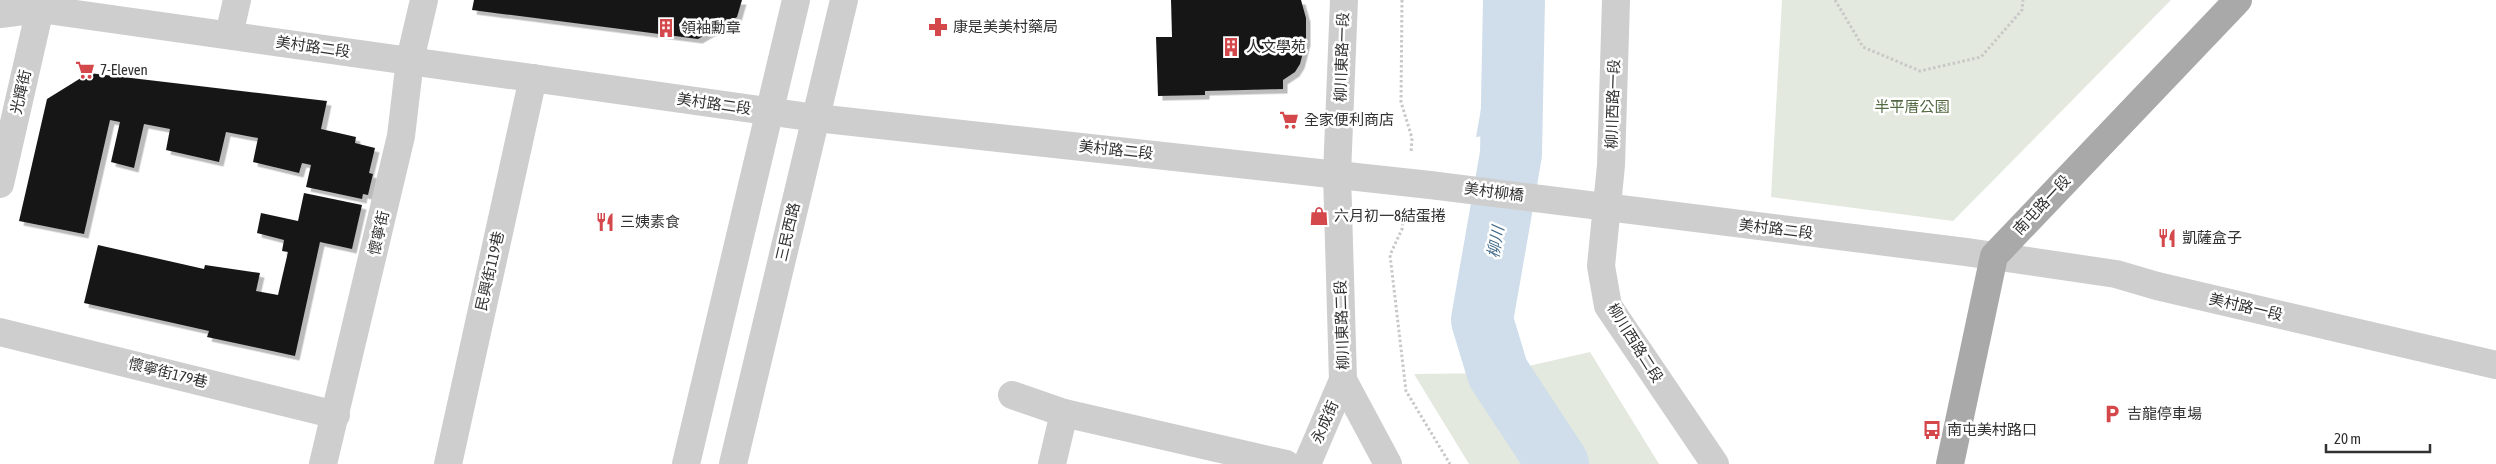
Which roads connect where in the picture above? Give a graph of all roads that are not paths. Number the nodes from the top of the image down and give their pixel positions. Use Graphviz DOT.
graph roads {
  1 [pos="237,0"];
  2 [pos="424,0"];
  3 [pos="796,0"];
  4 [pos="844,0"];
  5 [pos="1344,0"];
  6 [pos="1616,0"];
  7 [pos="2238,0"];
  8 [pos="41,5"];
  9 [pos="0,14"];
  10 [pos="229,36"];
  11 [pos="410,60"];
  12 [pos="533,78"];
  13 [pos="769,111"];
  14 [pos="816,118"];
  15 [pos="1337,174"];
  16 [pos="0,184"];
  17 [pos="1430,185"];
  18 [pos="1558,200"];
  19 [pos="1608,207"];
  20 [pos="1994,256"];
  21 [pos="0,332"];
  22 [pos="2496,365"];
  23 [pos="1343,380"];
  24 [pos="1012,395"];
  25 [pos="1064,413"];
  26 [pos="336,415"];
  27 [pos="323,464"];
  28 [pos="448,464"];
  29 [pos="686,464"];
  30 [pos="733,464"];
  31 [pos="1052,464"];
  32 [pos="1286,464"];
  33 [pos="1307,464"];
  34 [pos="1388,464"];
  35 [pos="1714,464"];
  36 [pos="1950,464"];
  1 -- 10 [label="street"];
  2 -- 11 [label="street, 懷寧街"];
  3 -- 13 [label="street"];
  4 -- 14 [label="street, 三民西路"];
  5 -- 15 [label="street, 柳川東路一段"];
  6 -- 19 [label="street, 柳川西路一段"];
  7 -- 20 [label="main road, 南屯路一段"];
  8 -- 9 [label="street, 美村路二段"];
  8 -- 10 [label="street, 美村路二段"];
  8 -- 16 [label="street, 光輝街"];
  10 -- 11 [label="street, 美村路二段"];
  11 -- 12 [label="street, 美村路二段"];
  11 -- 26 [label="street, 懷寧街"];
  12 -- 13 [label="street, 美村路二段"];
  12 -- 28 [label="street, 民興街119巷"];
  13 -- 14 [label="street, 美村路二段"];
  13 -- 29 [label="street"];
  14 -- 15 [label="street, 美村路二段"];
  14 -- 30 [label="street, 三民西路"];
  15 -- 17 [label="street, 美村路二段"];
  15 -- 23 [label="street, 柳川東路二段"];
  17 -- 18 [label="street, 美村柳橋"];
  18 -- 19 [label="street, 美村路二段"];
  19 -- 20 [label="street, 美村路二段"];
  19 -- 35 [label="street, 柳川西路二段"];
  20 -- 22 [label="street, 美村路一段"];
  20 -- 36 [label="main road"];
  21 -- 26 [label="street, 懷寧街179巷"];
  23 -- 33 [label="street, 永成街"];
  23 -- 34 [label="street, 柳川東路二段"];
  24 -- 25 [label="street"];
  25 -- 31 [label="street"];
  25 -- 32 [label="street"];
  26 -- 27 [label="street, 懷寧街"];
}
